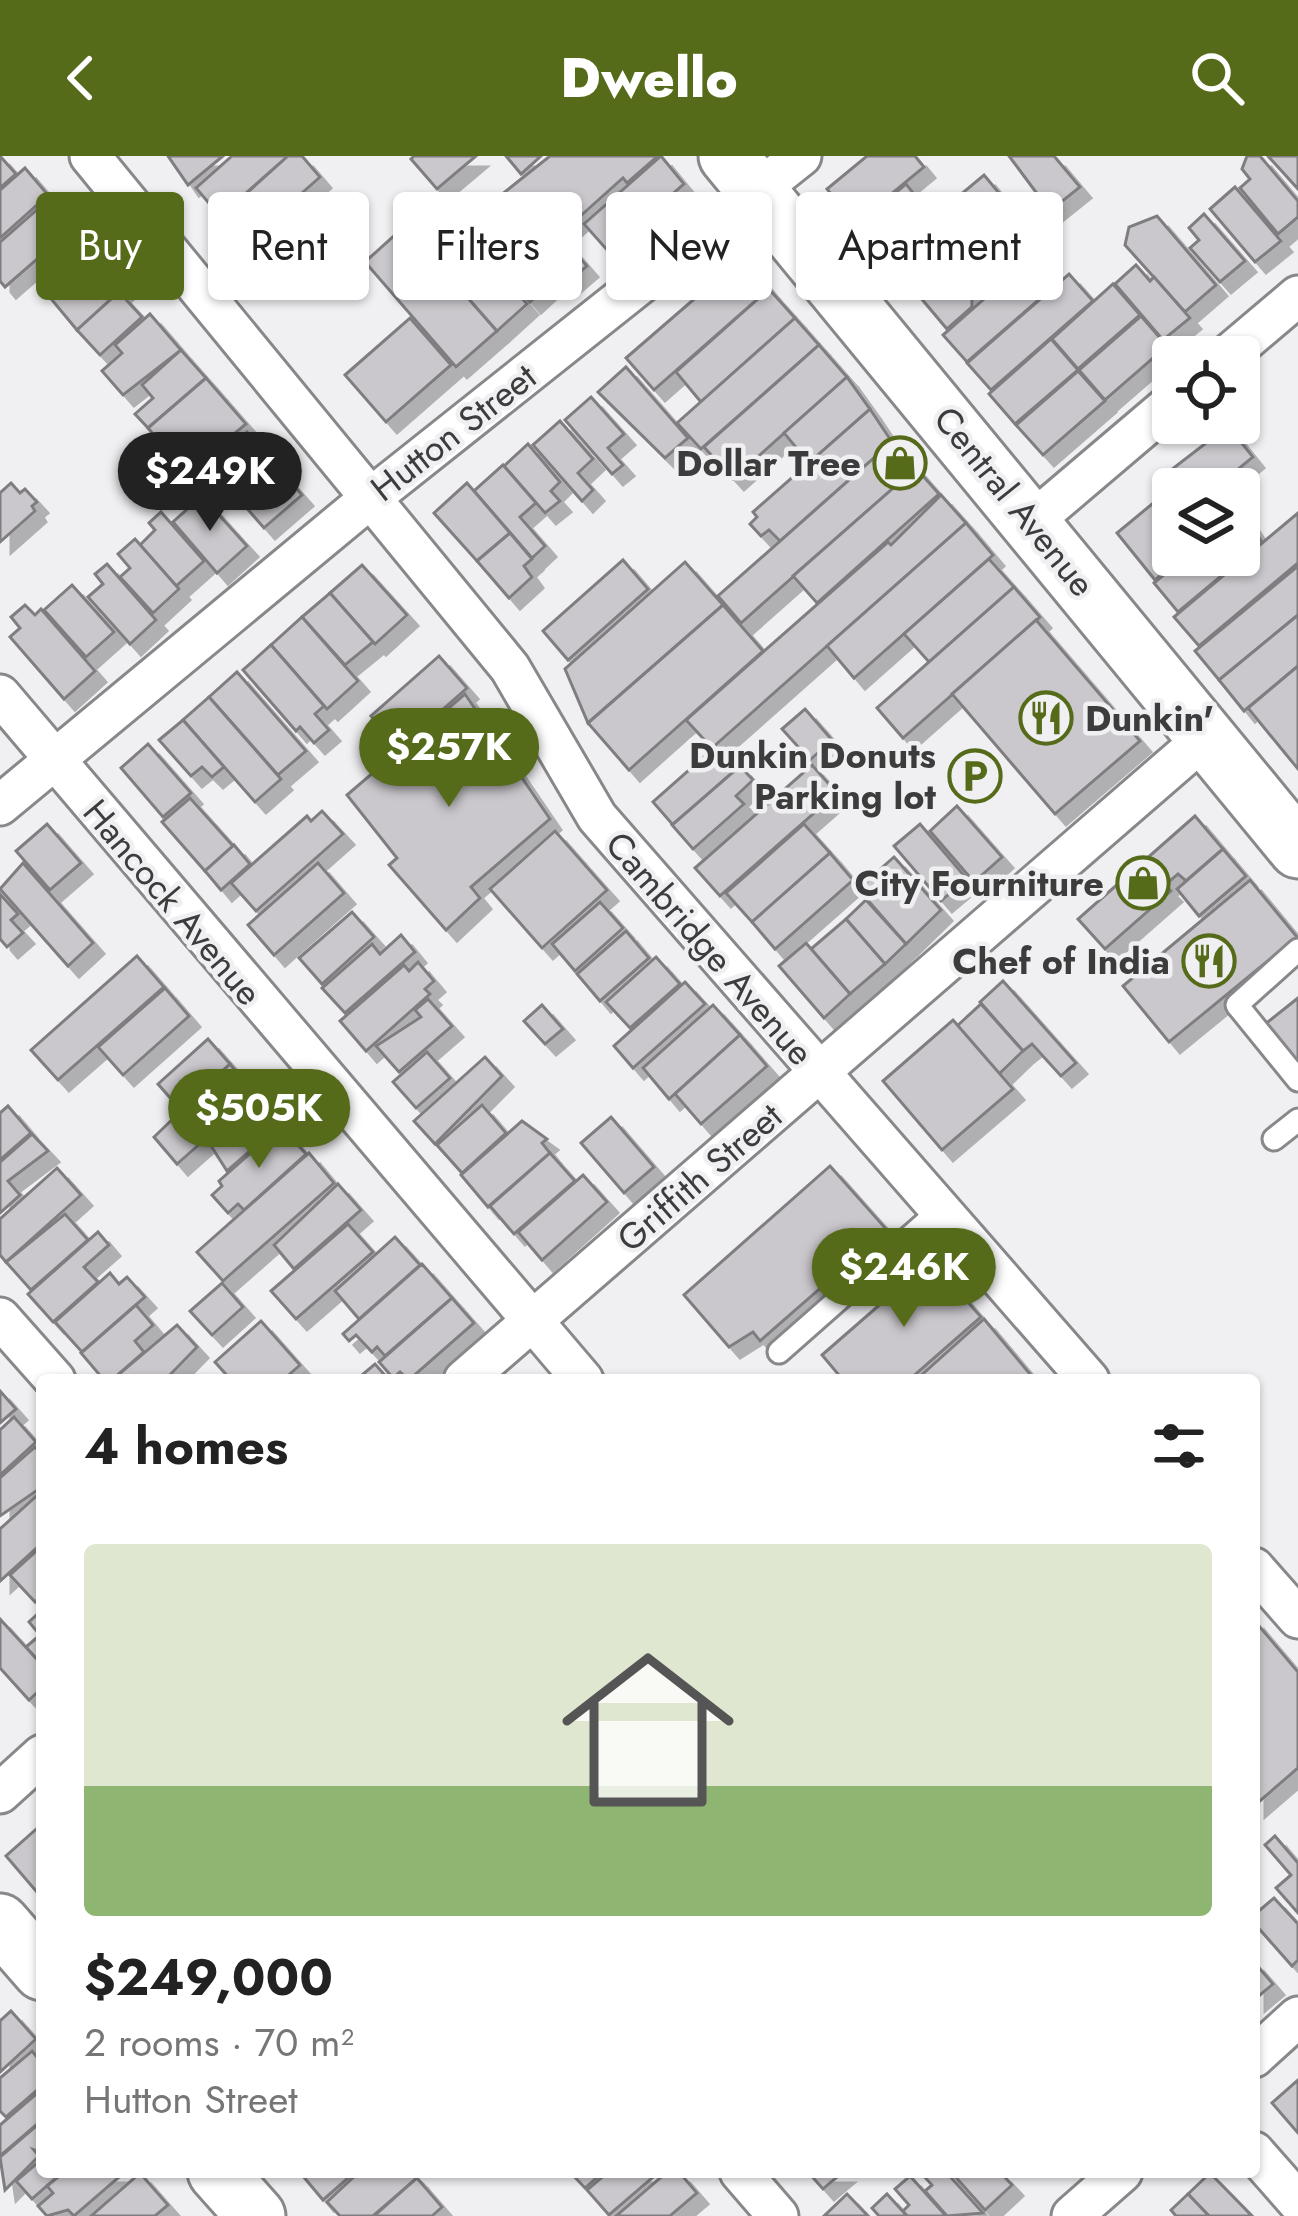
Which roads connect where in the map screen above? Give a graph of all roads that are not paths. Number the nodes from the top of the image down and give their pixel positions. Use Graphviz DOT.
graph roads {
  1 [pos="90,156"];
  2 [pos="801,156"];
  3 [pos="743,174"];
  4 [pos="1298,296"];
  5 [pos="1251,336"];
  6 [pos="1152,420"];
  7 [pos="368,500"];
  8 [pos="1033,520"];
  9 [pos="0,694"];
  10 [pos="1206,737"];
  11 [pos="52,759"];
  12 [pos="0,805"];
  13 [pos="1295,837"];
  14 [pos="1298,950"];
  15 [pos="818,1073"];
  16 [pos="1298,1080"];
  17 [pos="1298,1120"];
  18 [pos="1274,1138"];
  19 [pos="939,1211"];
  20 [pos="0,1318"];
  21 [pos="532,1322"];
  22 [pos="779,1352"];
  23 [pos="50,1374"];
  24 [pos="471,1374"];
  25 [pos="579,1374"];
  26 [pos="1084,1374"];
  27 [pos="1260,1574"];
  28 [pos="1296,1611"];
  29 [pos="36,1761"];
  30 [pos="0,1793"];
  31 [pos="0,1923"];
  32 [pos="36,1964"];
  33 [pos="1298,2018"];
  34 [pos="1260,2051"];
  35 [pos="1260,2159"];
  36 [pos="222,2178"];
  37 [pos="745,2178"];
  38 [pos="1115,2178"];
  39 [pos="1298,2202"];
  40 [pos="256,2216"];
  41 [pos="778,2216"];
  42 [pos="1072,2216"];
  1 -- 7 [label="street, Cambridge Avenue"];
  2 -- 3 [label="street, Hutton Street"];
  3 -- 7 [label="street, Hutton Street"];
  3 -- 8 [label="main road, Central Avenue"];
  4 -- 5 [label="street"];
  6 -- 8 [label="street"];
  7 -- 11 [label="street, Hutton Street"];
  7 -- 15 [label="street, Cambridge Avenue"];
  8 -- 10 [label="main road, Central Avenue"];
  9 -- 11 [label="street, Hancock Avenue"];
  10 -- 13 [label="main road, Central Avenue"];
  10 -- 15 [label="street, Griffith Street"];
  11 -- 12 [label="street, Hutton Street"];
  11 -- 21 [label="street, Hancock Avenue"];
  14 -- 16 [label="lane"];
  15 -- 19 [label="street, Cambridge Avenue"];
  15 -- 21 [label="street, Griffith Street"];
  17 -- 18 [label="lane"];
  19 -- 22 [label="lane"];
  19 -- 26 [label="street, Cambridge Avenue"];
  20 -- 23 [label="street"];
  21 -- 24 [label="street, Griffith Street"];
  21 -- 25 [label="street, Hancock Avenue"];
  27 -- 28 [label="street"];
  29 -- 30 [label="street"];
  31 -- 32 [label="main road"];
  33 -- 34 [label="street"];
  35 -- 39 [label="street"];
  36 -- 40 [label="main road"];
  37 -- 41 [label="street"];
  38 -- 42 [label="street"];
}
